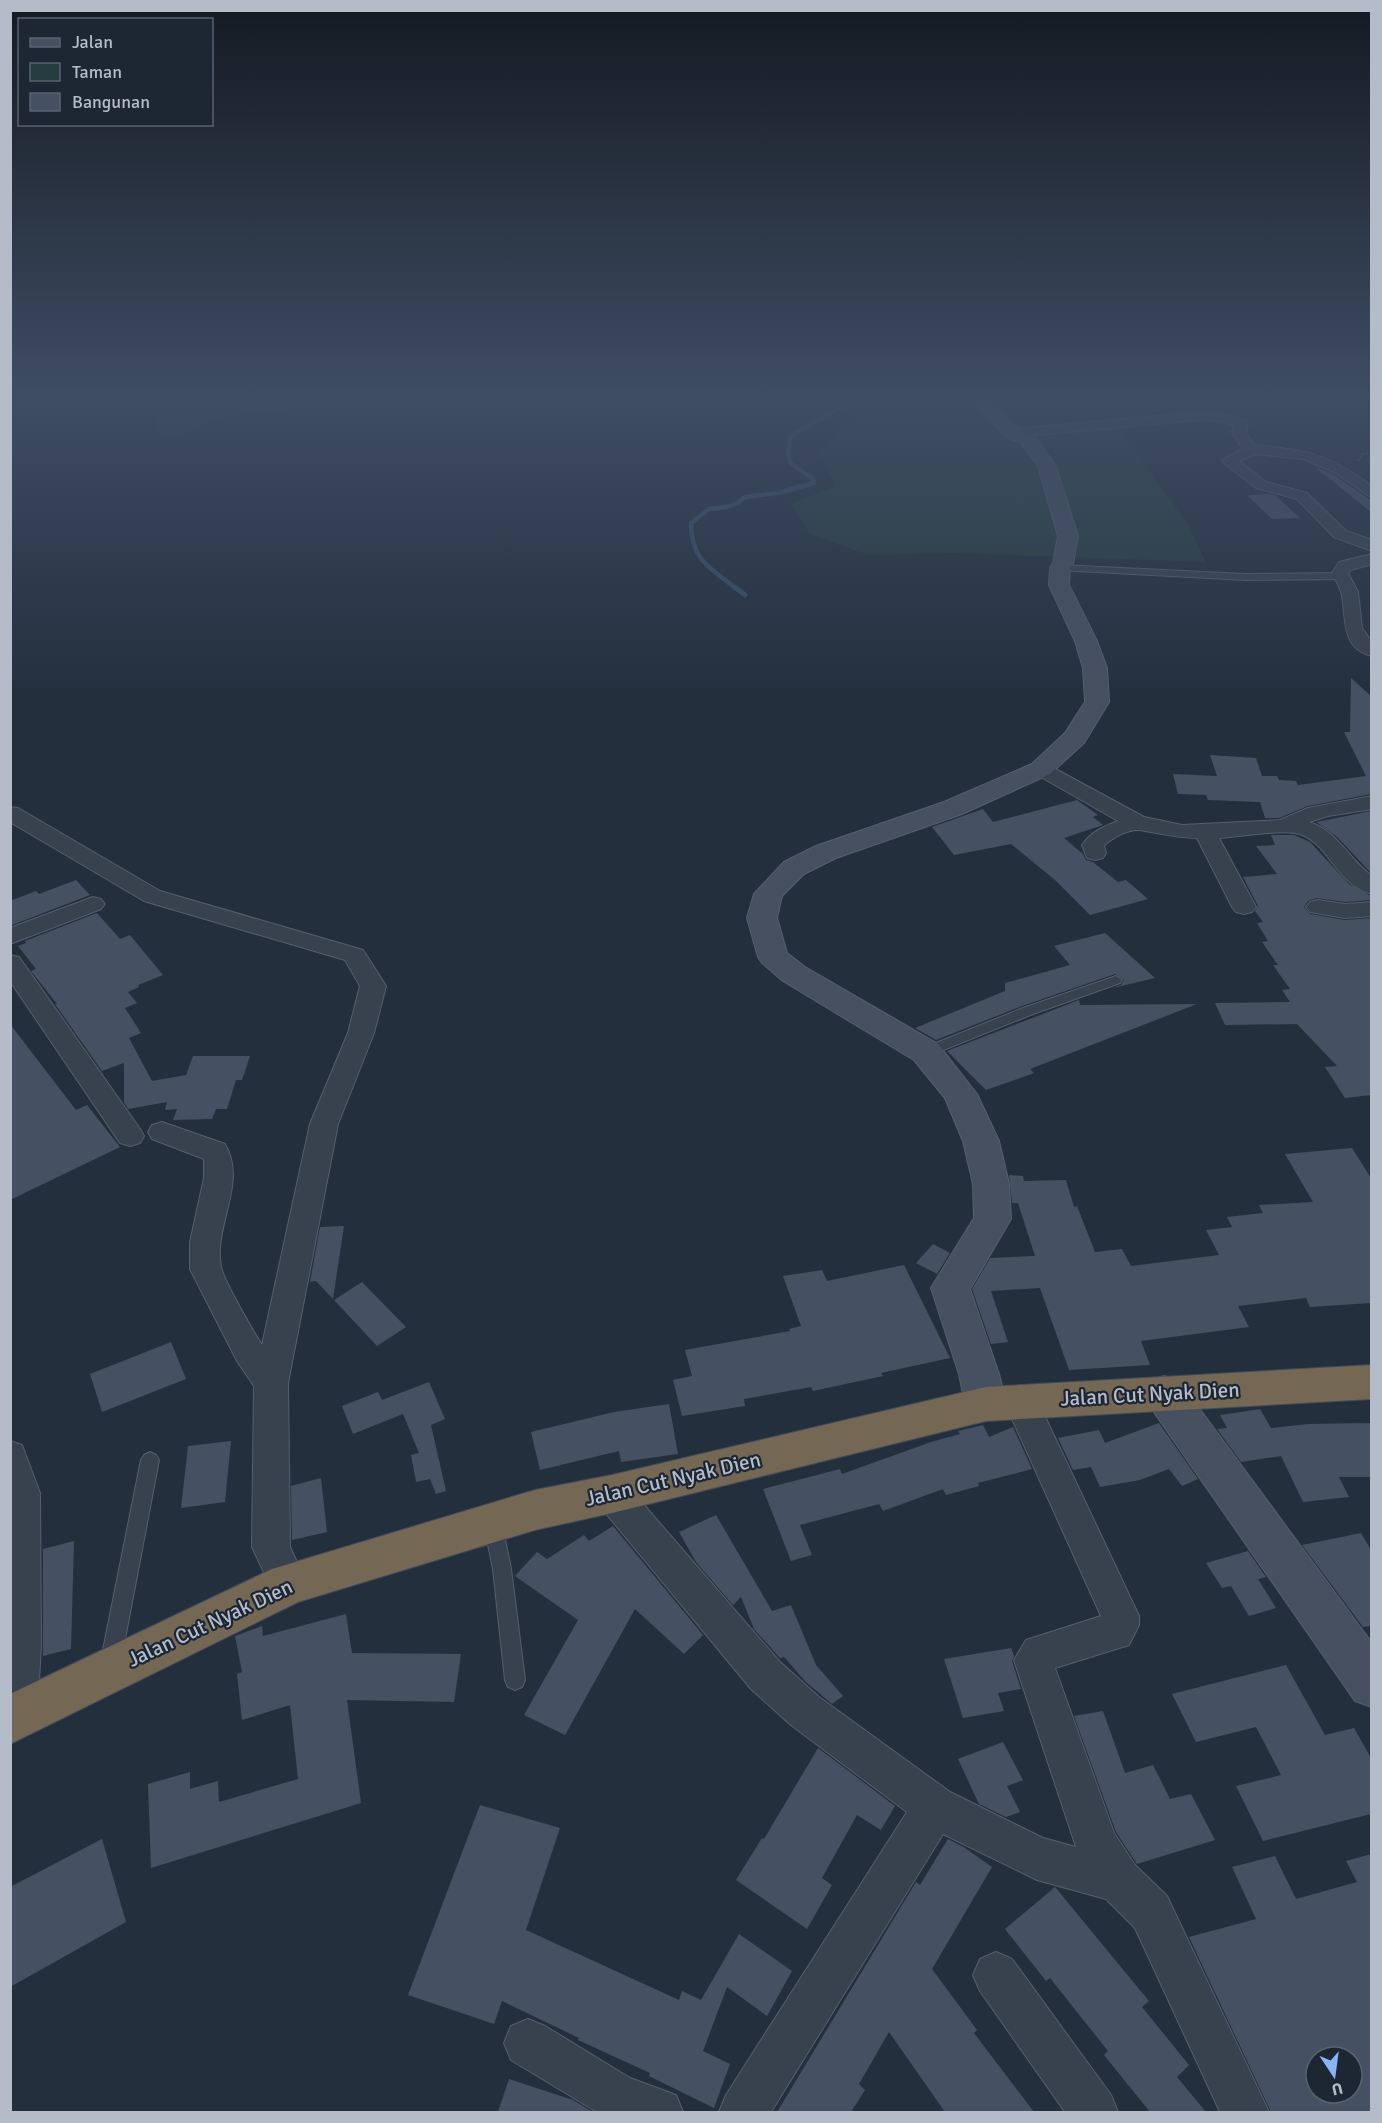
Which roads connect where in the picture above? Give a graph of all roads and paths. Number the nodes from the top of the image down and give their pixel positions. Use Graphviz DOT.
graph roads {
  1 [pos="1056,496"];
  2 [pos="1302,496"];
  3 [pos="1371,546"];
  4 [pos="1371,559"];
  5 [pos="1060,568"];
  6 [pos="1342,576"];
  7 [pos="1371,651"];
  8 [pos="1041,769"];
  9 [pos="1371,802"];
  10 [pos="10,813"];
  11 [pos="1136,822"];
  12 [pos="1285,826"];
  13 [pos="1205,832"];
  14 [pos="1095,853"];
  15 [pos="1371,887"];
  16 [pos="93,904"];
  17 [pos="1244,907"];
  18 [pos="1317,907"];
  19 [pos="1371,909"];
  20 [pos="10,937"];
  21 [pos="10,962"];
  22 [pos="1116,980"];
  23 [pos="926,1052"];
  24 [pos="162,1132"];
  25 [pos="130,1136"];
  26 [pos="1371,1382"];
  27 [pos="271,1383"];
  28 [pos="1164,1393"];
  29 [pos="1004,1402"];
  30 [pos="10,1456"];
  31 [pos="150,1460"];
  32 [pos="612,1494"];
  33 [pos="493,1523"];
  34 [pos="288,1584"];
  35 [pos="109,1671"];
  36 [pos="515,1680"];
  37 [pos="1371,1684"];
  38 [pos="14,1718"];
  39 [pos="935,1807"];
  40 [pos="1119,1881"];
  41 [pos="996,1976"];
  42 [pos="528,2043"];
  43 [pos="659,2112"];
  44 [pos="743,2112"];
  45 [pos="1094,2112"];
  46 [pos="1245,2112"];
  1 -- 5 [label="street"];
  2 -- 3 [label="street"];
  4 -- 6 [label="street"];
  5 -- 6 [label="lane"];
  5 -- 8 [label="street"];
  6 -- 7 [label="street"];
  8 -- 11 [label="street"];
  8 -- 23 [label="street"];
  9 -- 12 [label="street"];
  10 -- 27 [label="street"];
  11 -- 13 [label="street"];
  11 -- 14 [label="street"];
  12 -- 13 [label="street"];
  12 -- 15 [label="street"];
  13 -- 17 [label="street"];
  16 -- 20 [label="street"];
  18 -- 19 [label="street"];
  21 -- 25 [label="street"];
  22 -- 23 [label="lane"];
  23 -- 29 [label="street"];
  24 -- 27 [label="street"];
  26 -- 28 [label="highway, Jalan Cut Nyak Dien"];
  27 -- 34 [label="street"];
  28 -- 29 [label="highway, Jalan Cut Nyak Dien"];
  28 -- 37 [label="street"];
  29 -- 32 [label="highway, Jalan Cut Nyak Dien"];
  29 -- 40 [label="street"];
  30 -- 38 [label="street"];
  31 -- 35 [label="lane"];
  32 -- 33 [label="highway, Jalan Cut Nyak Dien"];
  32 -- 39 [label="street"];
  33 -- 34 [label="highway, Jalan Cut Nyak Dien"];
  33 -- 36 [label="lane"];
  34 -- 35 [label="highway, Jalan Cut Nyak Dien"];
  35 -- 38 [label="highway, Jalan Cut Nyak Dien"];
  39 -- 40 [label="street"];
  39 -- 44 [label="street"];
  40 -- 46 [label="street"];
  41 -- 45 [label="street"];
  42 -- 43 [label="street"];
}
